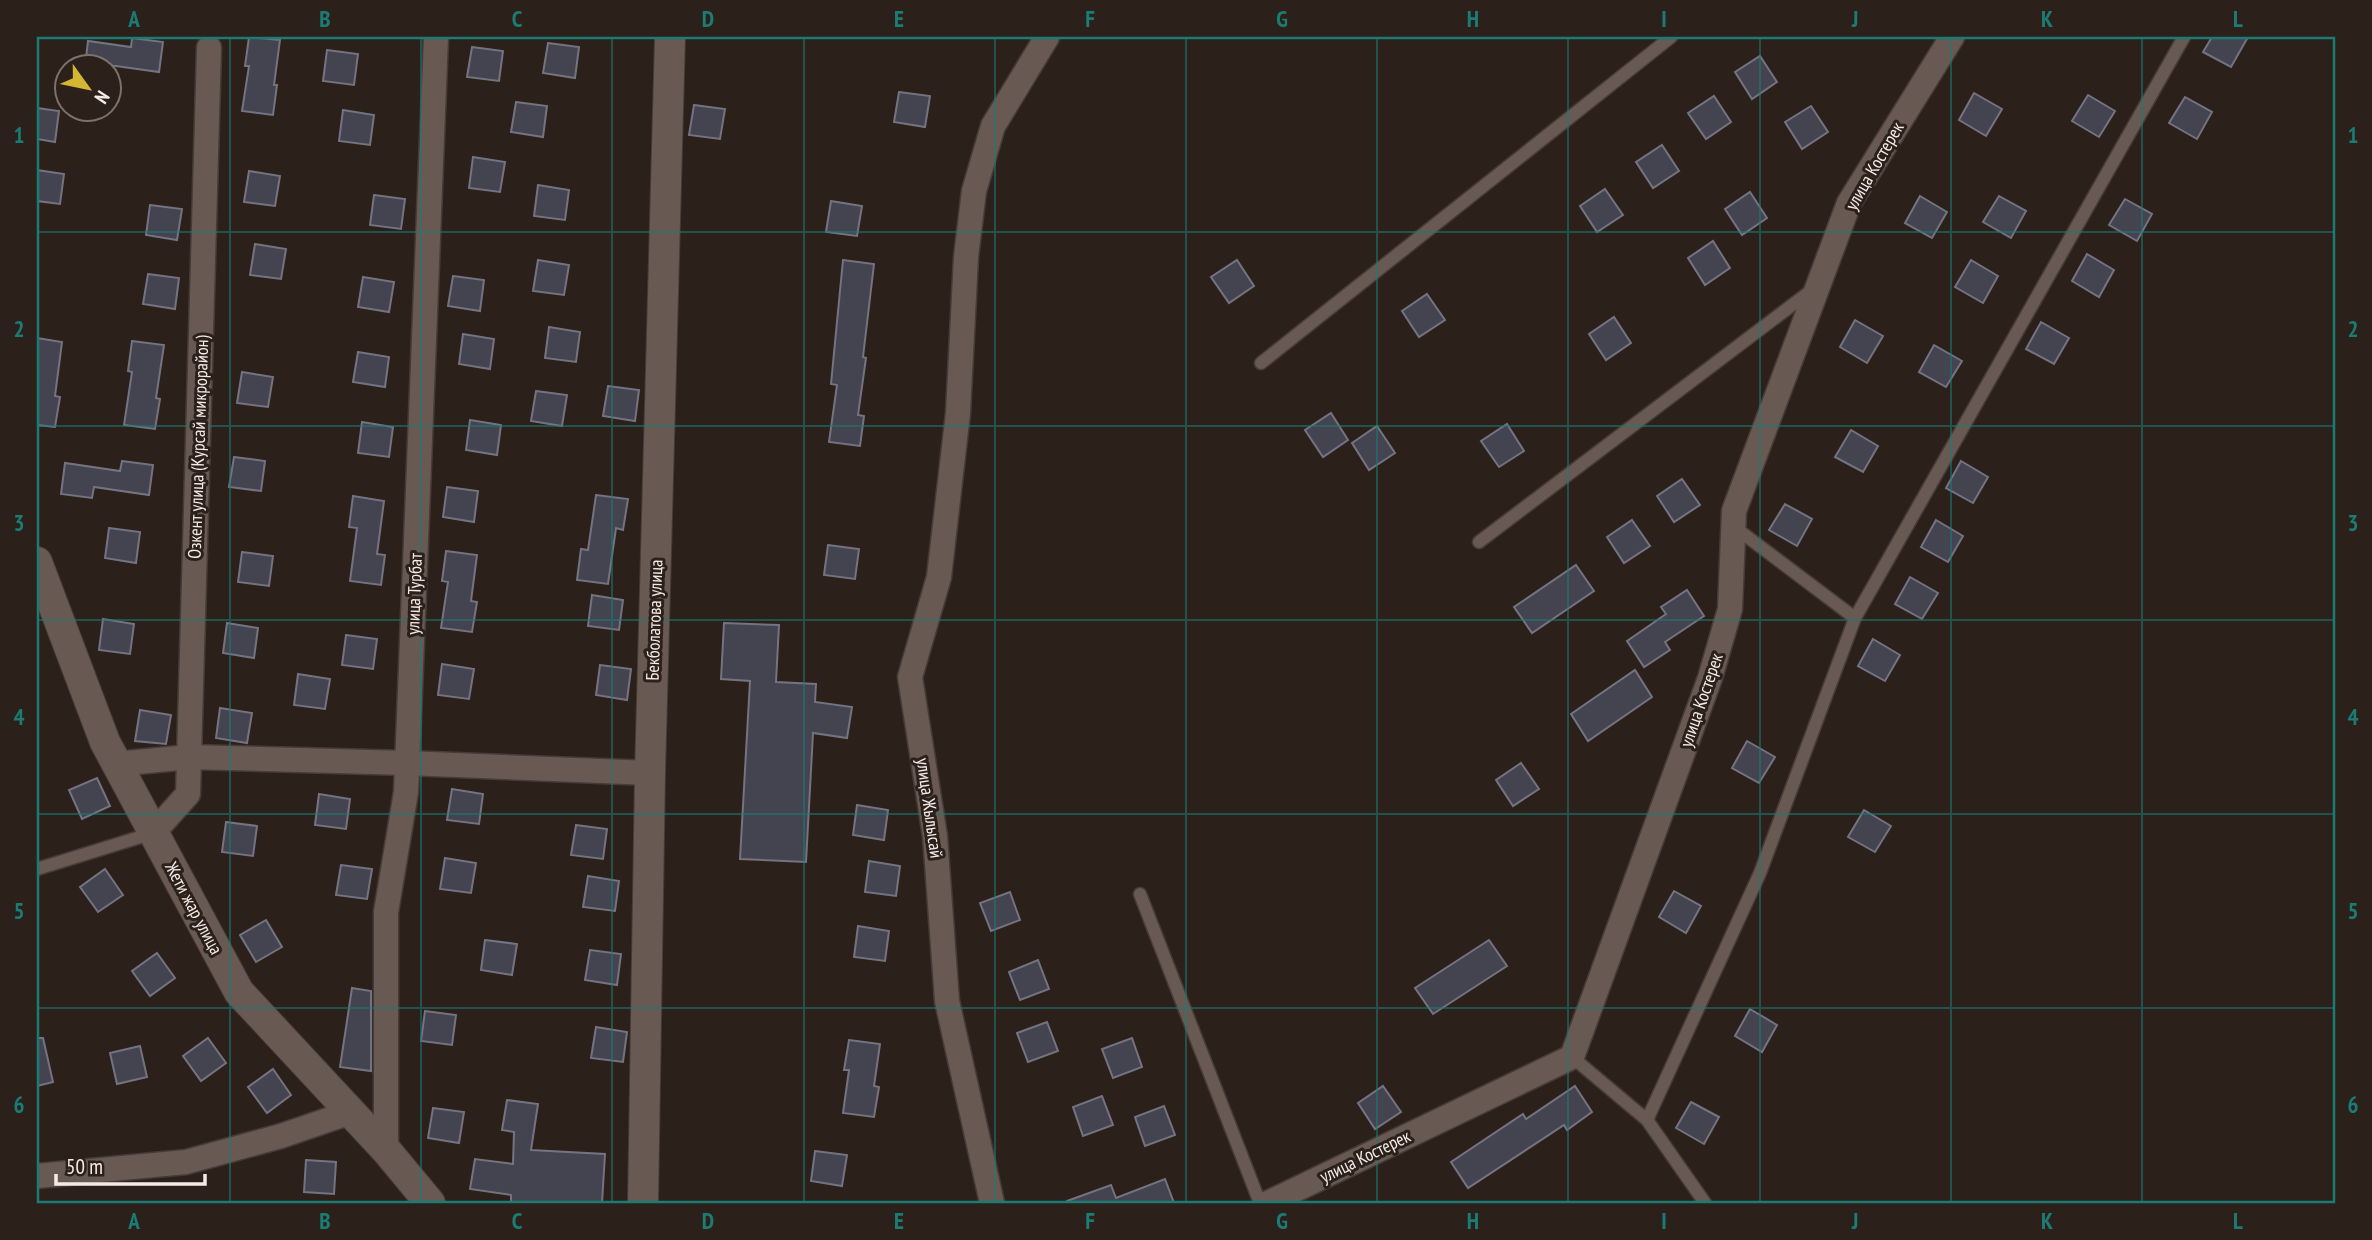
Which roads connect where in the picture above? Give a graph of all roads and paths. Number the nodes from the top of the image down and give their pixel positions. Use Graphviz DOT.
graph roads {
  1 [pos="436,37"];
  2 [pos="670,37"];
  3 [pos="1047,37"];
  4 [pos="1671,37"];
  5 [pos="1952,37"];
  6 [pos="2184,37"];
  7 [pos="209,48"];
  8 [pos="1818,286"];
  9 [pos="1261,363"];
  10 [pos="1733,526"];
  11 [pos="1479,542"];
  12 [pos="37,562"];
  13 [pos="1855,618"];
  14 [pos="190,757"];
  15 [pos="407,763"];
  16 [pos="116,764"];
  17 [pos="650,773"];
  18 [pos="153,833"];
  19 [pos="37,869"];
  20 [pos="1140,894"];
  21 [pos="1573,1056"];
  22 [pos="351,1112"];
  23 [pos="1647,1121"];
  24 [pos="386,1150"];
  25 [pos="37,1176"];
  26 [pos="430,1203"];
  27 [pos="643,1203"];
  28 [pos="992,1203"];
  29 [pos="1260,1203"];
  30 [pos="1268,1203"];
  31 [pos="1705,1203"];
  1 -- 15 [label="street, улица Турбат"];
  2 -- 17 [label="street, Бекболатова улица"];
  3 -- 28 [label="street, улица Жылысай"];
  4 -- 9 [label="lane"];
  5 -- 8 [label="street, улица Костерек"];
  6 -- 13 [label="lane"];
  7 -- 14 [label="street, Озкент улица (Курсай микрорайон)"];
  8 -- 10 [label="street, улица Костерек"];
  8 -- 11 [label="lane"];
  10 -- 13 [label="lane"];
  10 -- 21 [label="street, улица Костерек"];
  12 -- 16 [label="street, Жети жар улица"];
  13 -- 23 [label="lane"];
  14 -- 15 [label="street"];
  14 -- 16 [label="street"];
  14 -- 18 [label="street, Озкент улица (Курсай микрорайон)"];
  15 -- 17 [label="street"];
  15 -- 24 [label="street, улица Турбат"];
  16 -- 18 [label="street, Жети жар улица"];
  17 -- 27 [label="street, Бекболатова улица"];
  18 -- 19 [label="lane"];
  18 -- 22 [label="street, Жети жар улица"];
  20 -- 29 [label="lane"];
  21 -- 23 [label="lane"];
  21 -- 30 [label="street, улица Костерек"];
  22 -- 24 [label="street, Жети жар улица"];
  22 -- 25 [label="street"];
  23 -- 31 [label="lane"];
  24 -- 26 [label="street, Жети жар улица"];
}
